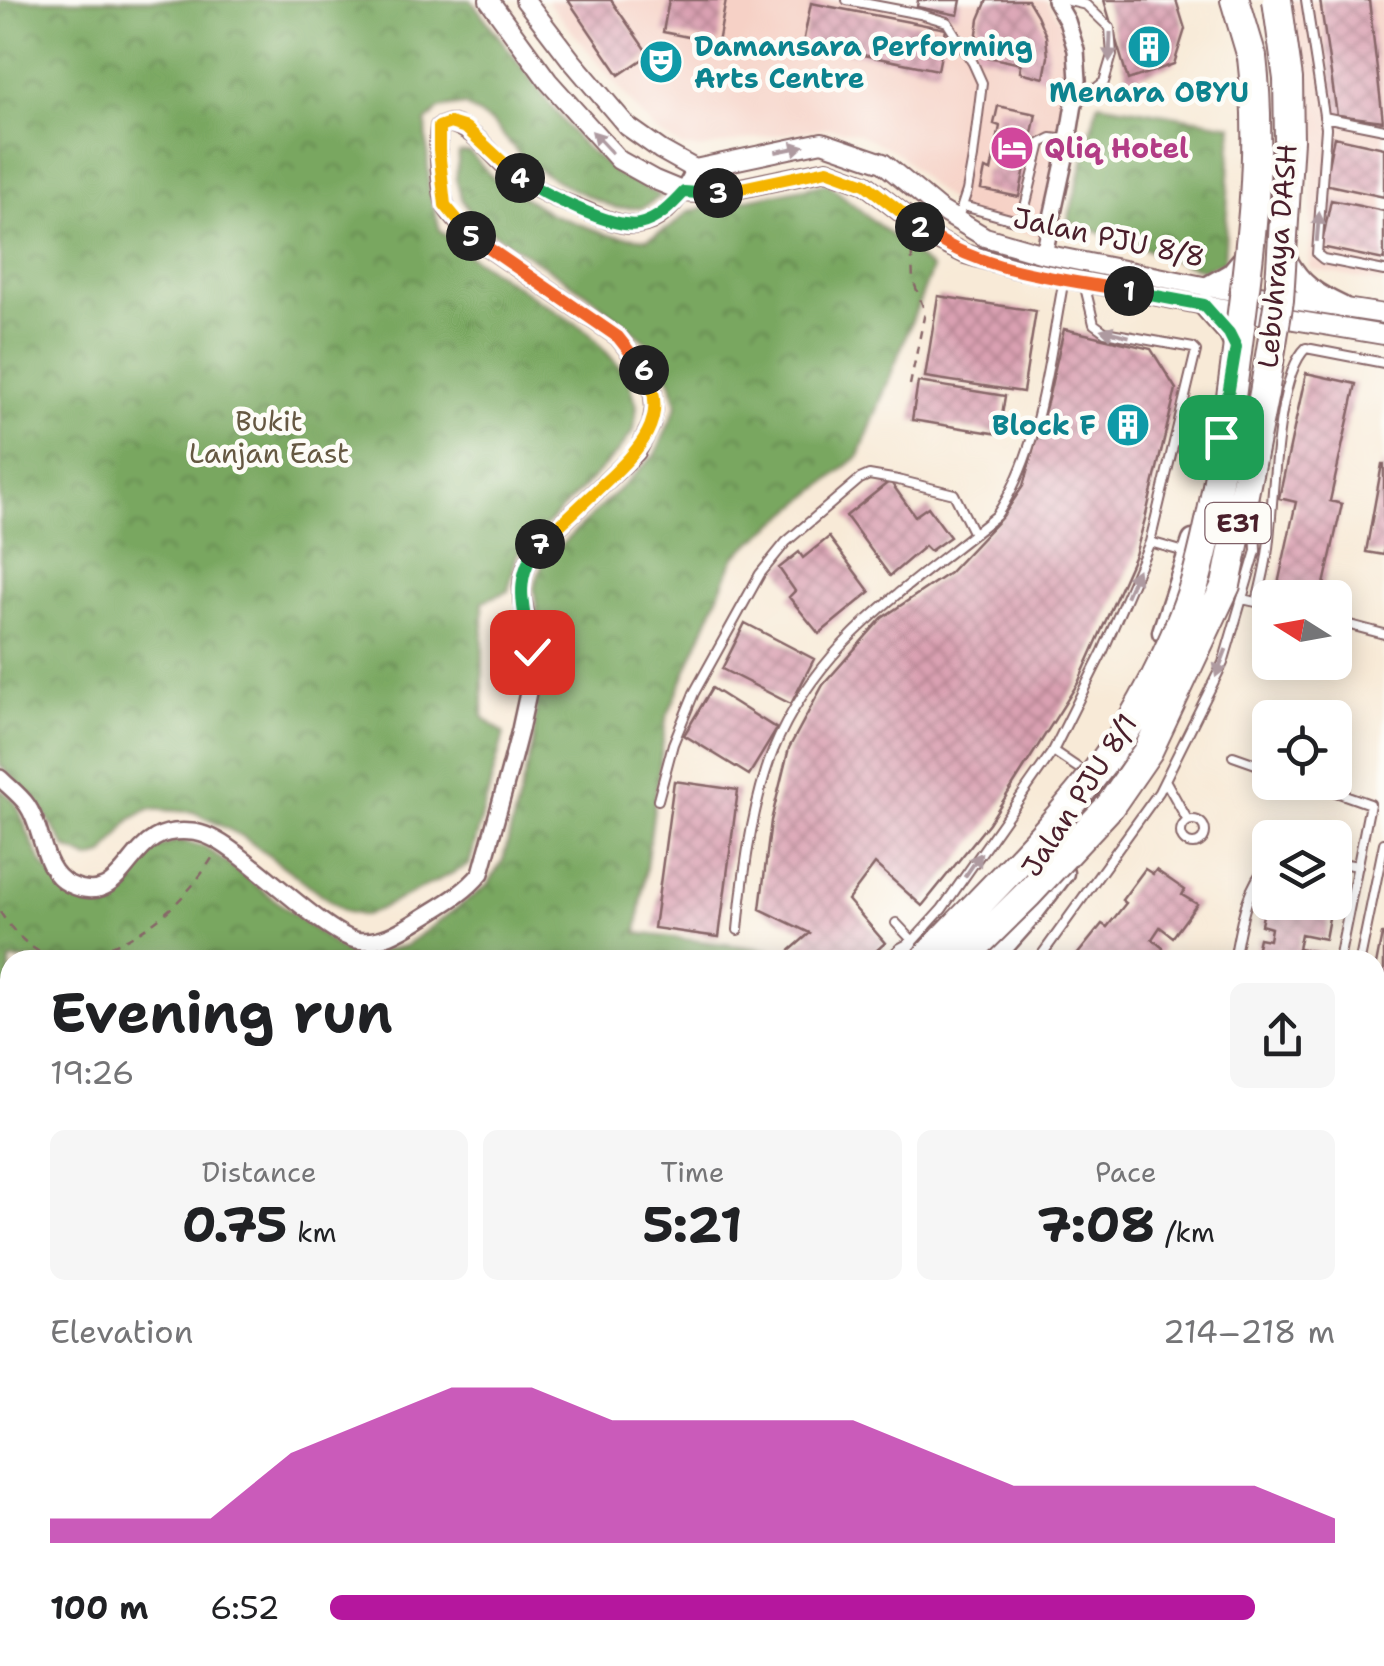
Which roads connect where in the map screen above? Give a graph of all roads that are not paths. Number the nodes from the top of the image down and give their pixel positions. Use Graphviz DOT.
graph roads {
  1 [pos="525,0"];
  2 [pos="847,0"];
  3 [pos="1056,0"];
  4 [pos="1066,0"];
  5 [pos="1306,0"];
  6 [pos="490,1"];
  7 [pos="1246,2"];
  8 [pos="1074,106"];
  9 [pos="1324,117"];
  10 [pos="1384,129"];
  11 [pos="1068,140"];
  12 [pos="695,169"];
  13 [pos="684,192"];
  14 [pos="960,213"];
  15 [pos="1252,248"];
  16 [pos="1044,254"];
  17 [pos="1288,260"];
  18 [pos="1384,271"];
  19 [pos="1064,279"];
  20 [pos="1084,283"];
  21 [pos="1206,296"];
  22 [pos="1243,302"];
  23 [pos="1279,307"];
  24 [pos="1342,307"];
  25 [pos="1384,314"];
  26 [pos="1384,335"];
  27 [pos="1236,347"];
  28 [pos="1384,363"];
  29 [pos="1252,466"];
  30 [pos="974,534"];
  31 [pos="1150,542"];
  32 [pos="1189,554"];
  33 [pos="1262,580"];
  34 [pos="1247,582"];
  35 [pos="1252,583"];
  36 [pos="1242,599"];
  37 [pos="1252,601"];
  38 [pos="1352,626"];
  39 [pos="1384,634"];
  40 [pos="1053,751"];
  41 [pos="1233,756"];
  42 [pos="1252,763"];
  43 [pos="0,778"];
  44 [pos="1096,780"];
  45 [pos="1166,780"];
  46 [pos="1352,798"];
  47 [pos="658,800"];
  48 [pos="1188,821"];
  49 [pos="1384,844"];
  50 [pos="1352,865"];
  51 [pos="1358,866"];
  52 [pos="1252,889"];
  53 [pos="896,924"];
  54 [pos="738,930"];
  55 [pos="917,950"];
  56 [pos="919,950"];
  57 [pos="919,950"];
  58 [pos="967,950"];
  59 [pos="969,950"];
  60 [pos="1000,950"];
  61 [pos="1045,950"];
  62 [pos="1236,950"];
  63 [pos="1341,950"];
  64 [pos="1362,950"];
  1 -- 12 [label="street"];
  2 -- 14 [label="lane"];
  3 -- 8 [label="street"];
  4 -- 8 [label="lane, one-way"];
  5 -- 9 [label="lane"];
  13 -- 6 [label="street, Jalan PJU 8/8, one-way"];
  7 -- 15 [label="main road, Jalan PJU 8/1"];
  7 -- 17 [label="main road, Jalan PJU 8/1"];
  7 -- 56 [label="highway, Lebuhraya DASH / E31, bridge"];
  7 -- 59 [label="highway, Lebuhraya DASH / E31, bridge"];
  8 -- 11 [label="street"];
  9 -- 10 [label="lane"];
  18 -- 9 [label="lane, one-way"];
  11 -- 14 [label="lane"];
  11 -- 16 [label="street"];
  12 -- 13 [label="street"];
  12 -- 14 [label="street, Jalan PJU 8/8, one-way"];
  13 -- 19 [label="street, Jalan PJU 8/8"];
  13 -- 43 [label="street"];
  14 -- 16 [label="street, Jalan PJU 8/8"];
  15 -- 21 [label="main road"];
  15 -- 22 [label="main road, Jalan PJU 8/1"];
  16 -- 21 [label="street, Jalan PJU 8/8"];
  17 -- 23 [label="main road, Jalan PJU 8/1"];
  17 -- 24 [label="main road"];
  19 -- 20 [label="street, Jalan PJU 8/8"];
  19 -- 30 [label="lane"];
  20 -- 21 [label="street, Jalan PJU 8/8"];
  31 -- 20 [label="lane, one-way"];
  21 -- 22 [label="street, Jalan PJU 8/8"];
  21 -- 27 [label="main road"];
  22 -- 23 [label="street, Jalan PJU 8/8"];
  22 -- 27 [label="main road, Jalan PJU 8/1"];
  23 -- 24 [label="street"];
  23 -- 26 [label="street"];
  23 -- 29 [label="main road, Jalan PJU 8/1"];
  24 -- 25 [label="street"];
  27 -- 32 [label="main road, Jalan PJU 8/1"];
  28 -- 33 [label="lane"];
  29 -- 34 [label="lane"];
  29 -- 60 [label="main road, Jalan PJU 8/1"];
  30 -- 47 [label="lane"];
  30 -- 54 [label="lane"];
  31 -- 32 [label="lane"];
  40 -- 31 [label="lane, one-way"];
  32 -- 44 [label="main road, Jalan PJU 8/1"];
  34 -- 35 [label="lane"];
  34 -- 36 [label="lane"];
  36 -- 37 [label="lane"];
  36 -- 45 [label="lane, one-way"];
  38 -- 39 [label="lane"];
  40 -- 44 [label="lane"];
  57 -- 40 [label="lane, one-way"];
  41 -- 42 [label="lane"];
  44 -- 58 [label="main road, Jalan PJU 8/1"];
  45 -- 48 [label="lane"];
  45 -- 61 [label="lane"];
  46 -- 51 [label="lane"];
  49 -- 64 [label="lane"];
  50 -- 51 [label="lane"];
  51 -- 63 [label="lane"];
  52 -- 62 [label="lane"];
  53 -- 55 [label="lane"];
}
